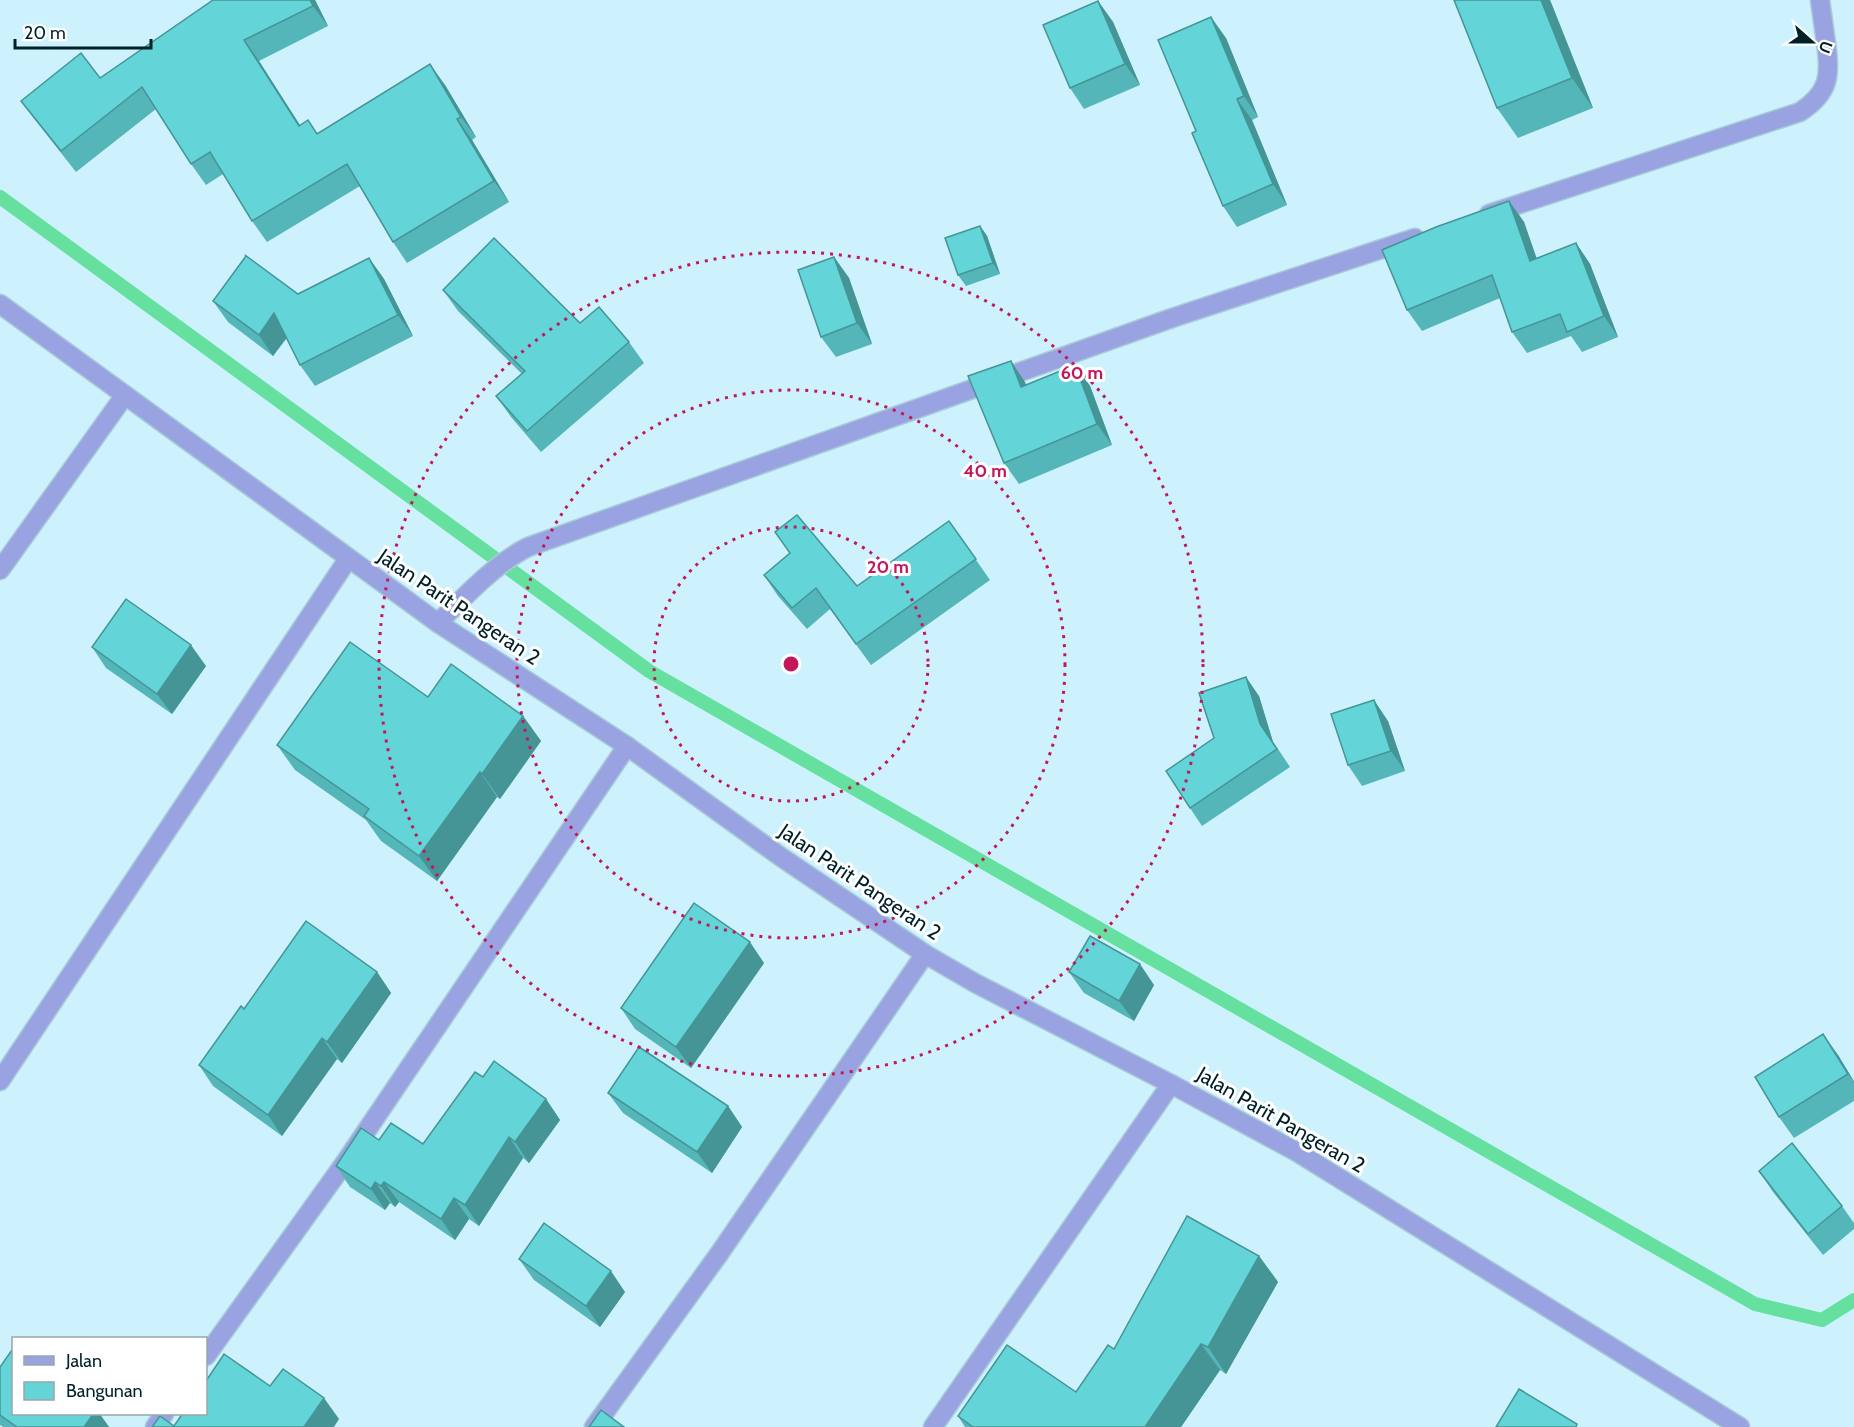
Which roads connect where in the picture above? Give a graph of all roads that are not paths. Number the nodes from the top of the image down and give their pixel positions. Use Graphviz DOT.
graph roads {
  1 [pos="1820,0"];
  2 [pos="1475,219"];
  3 [pos="1430,233"];
  4 [pos="0,304"];
  5 [pos="125,395"];
  6 [pos="348,559"];
  7 [pos="0,570"];
  8 [pos="438,622"];
  9 [pos="627,746"];
  10 [pos="925,954"];
  11 [pos="0,1081"];
  12 [pos="1172,1084"];
  13 [pos="207,1355"];
  14 [pos="594,1427"];
  15 [pos="933,1427"];
  16 [pos="1740,1427"];
  1 -- 2 [label="street"];
  3 -- 8 [label="street"];
  4 -- 5 [label="street, Jalan Parit Pangeran 2"];
  5 -- 6 [label="street, Jalan Parit Pangeran 2"];
  5 -- 7 [label="street"];
  6 -- 8 [label="street, Jalan Parit Pangeran 2"];
  6 -- 11 [label="street"];
  8 -- 9 [label="street, Jalan Parit Pangeran 2"];
  9 -- 10 [label="street, Jalan Parit Pangeran 2"];
  9 -- 13 [label="street"];
  10 -- 12 [label="street, Jalan Parit Pangeran 2"];
  10 -- 14 [label="street"];
  12 -- 15 [label="street"];
  12 -- 16 [label="street, Jalan Parit Pangeran 2"];
}
